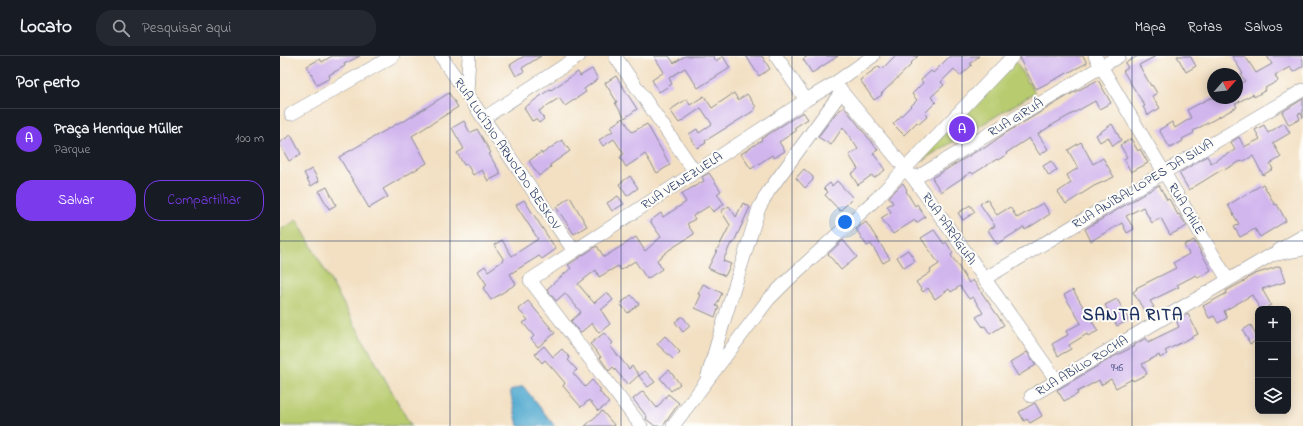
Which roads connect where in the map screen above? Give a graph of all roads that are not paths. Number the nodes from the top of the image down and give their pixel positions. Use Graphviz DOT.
graph roads {
  1 [pos="394,56"];
  2 [pos="441,56"];
  3 [pos="469,56"];
  4 [pos="579,56"];
  5 [pos="615,56"];
  6 [pos="776,56"];
  7 [pos="873,56"];
  8 [pos="1013,56"];
  9 [pos="1119,56"];
  10 [pos="1098,61"];
  11 [pos="838,87"];
  12 [pos="1303,90"];
  13 [pos="467,94"];
  14 [pos="806,100"];
  15 [pos="292,114"];
  16 [pos="484,118"];
  17 [pos="694,172"];
  18 [pos="1164,172"];
  19 [pos="910,174"];
  20 [pos="1303,236"];
  21 [pos="1303,249"];
  22 [pos="574,251"];
  23 [pos="1271,255"];
  24 [pos="984,279"];
  25 [pos="1228,280"];
  26 [pos="1057,380"];
  27 [pos="706,382"];
  28 [pos="1031,396"];
  29 [pos="641,426"];
  30 [pos="673,426"];
  1 -- 15 [label="street"];
  2 -- 13 [label="street, RUA LUCÍDIO ARNOLDO BESKOV"];
  3 -- 13 [label="street"];
  4 -- 16 [label="street"];
  5 -- 17 [label="street"];
  6 -- 14 [label="street"];
  7 -- 11 [label="street"];
  8 -- 19 [label="street"];
  9 -- 10 [label="street, RUA GIRUÁ"];
  10 -- 18 [label="street, RUA CHILE"];
  10 -- 19 [label="street, RUA GIRUÁ"];
  11 -- 14 [label="street, RUA VENEZUELA"];
  11 -- 19 [label="street, RUA PARAGUAI"];
  11 -- 27 [label="street"];
  12 -- 18 [label="street, RUA ANÍBAL LOPES DA SILVA"];
  13 -- 16 [label="street, RUA LUCÍDIO ARNOLDO BESKOV"];
  14 -- 17 [label="street, RUA VENEZUELA"];
  16 -- 22 [label="street, RUA LUCÍDIO ARNOLDO BESKOV"];
  17 -- 22 [label="street, RUA VENEZUELA"];
  18 -- 24 [label="street, RUA ANÍBAL LOPES DA SILVA"];
  18 -- 25 [label="street, RUA CHILE"];
  19 -- 24 [label="street, RUA PARAGUAI"];
  19 -- 27 [label="street"];
  20 -- 23 [label="street"];
  21 -- 23 [label="street, RUA ABÍLIO ROCHA"];
  22 -- 29 [label="street, RUA VENEZUELA"];
  23 -- 25 [label="street, RUA ABÍLIO ROCHA"];
  24 -- 26 [label="street, RUA PARAGUAI"];
  25 -- 26 [label="street, RUA ABÍLIO ROCHA"];
  26 -- 28 [label="street, RUA ABÍLIO ROCHA"];
  27 -- 30 [label="street"];
}
